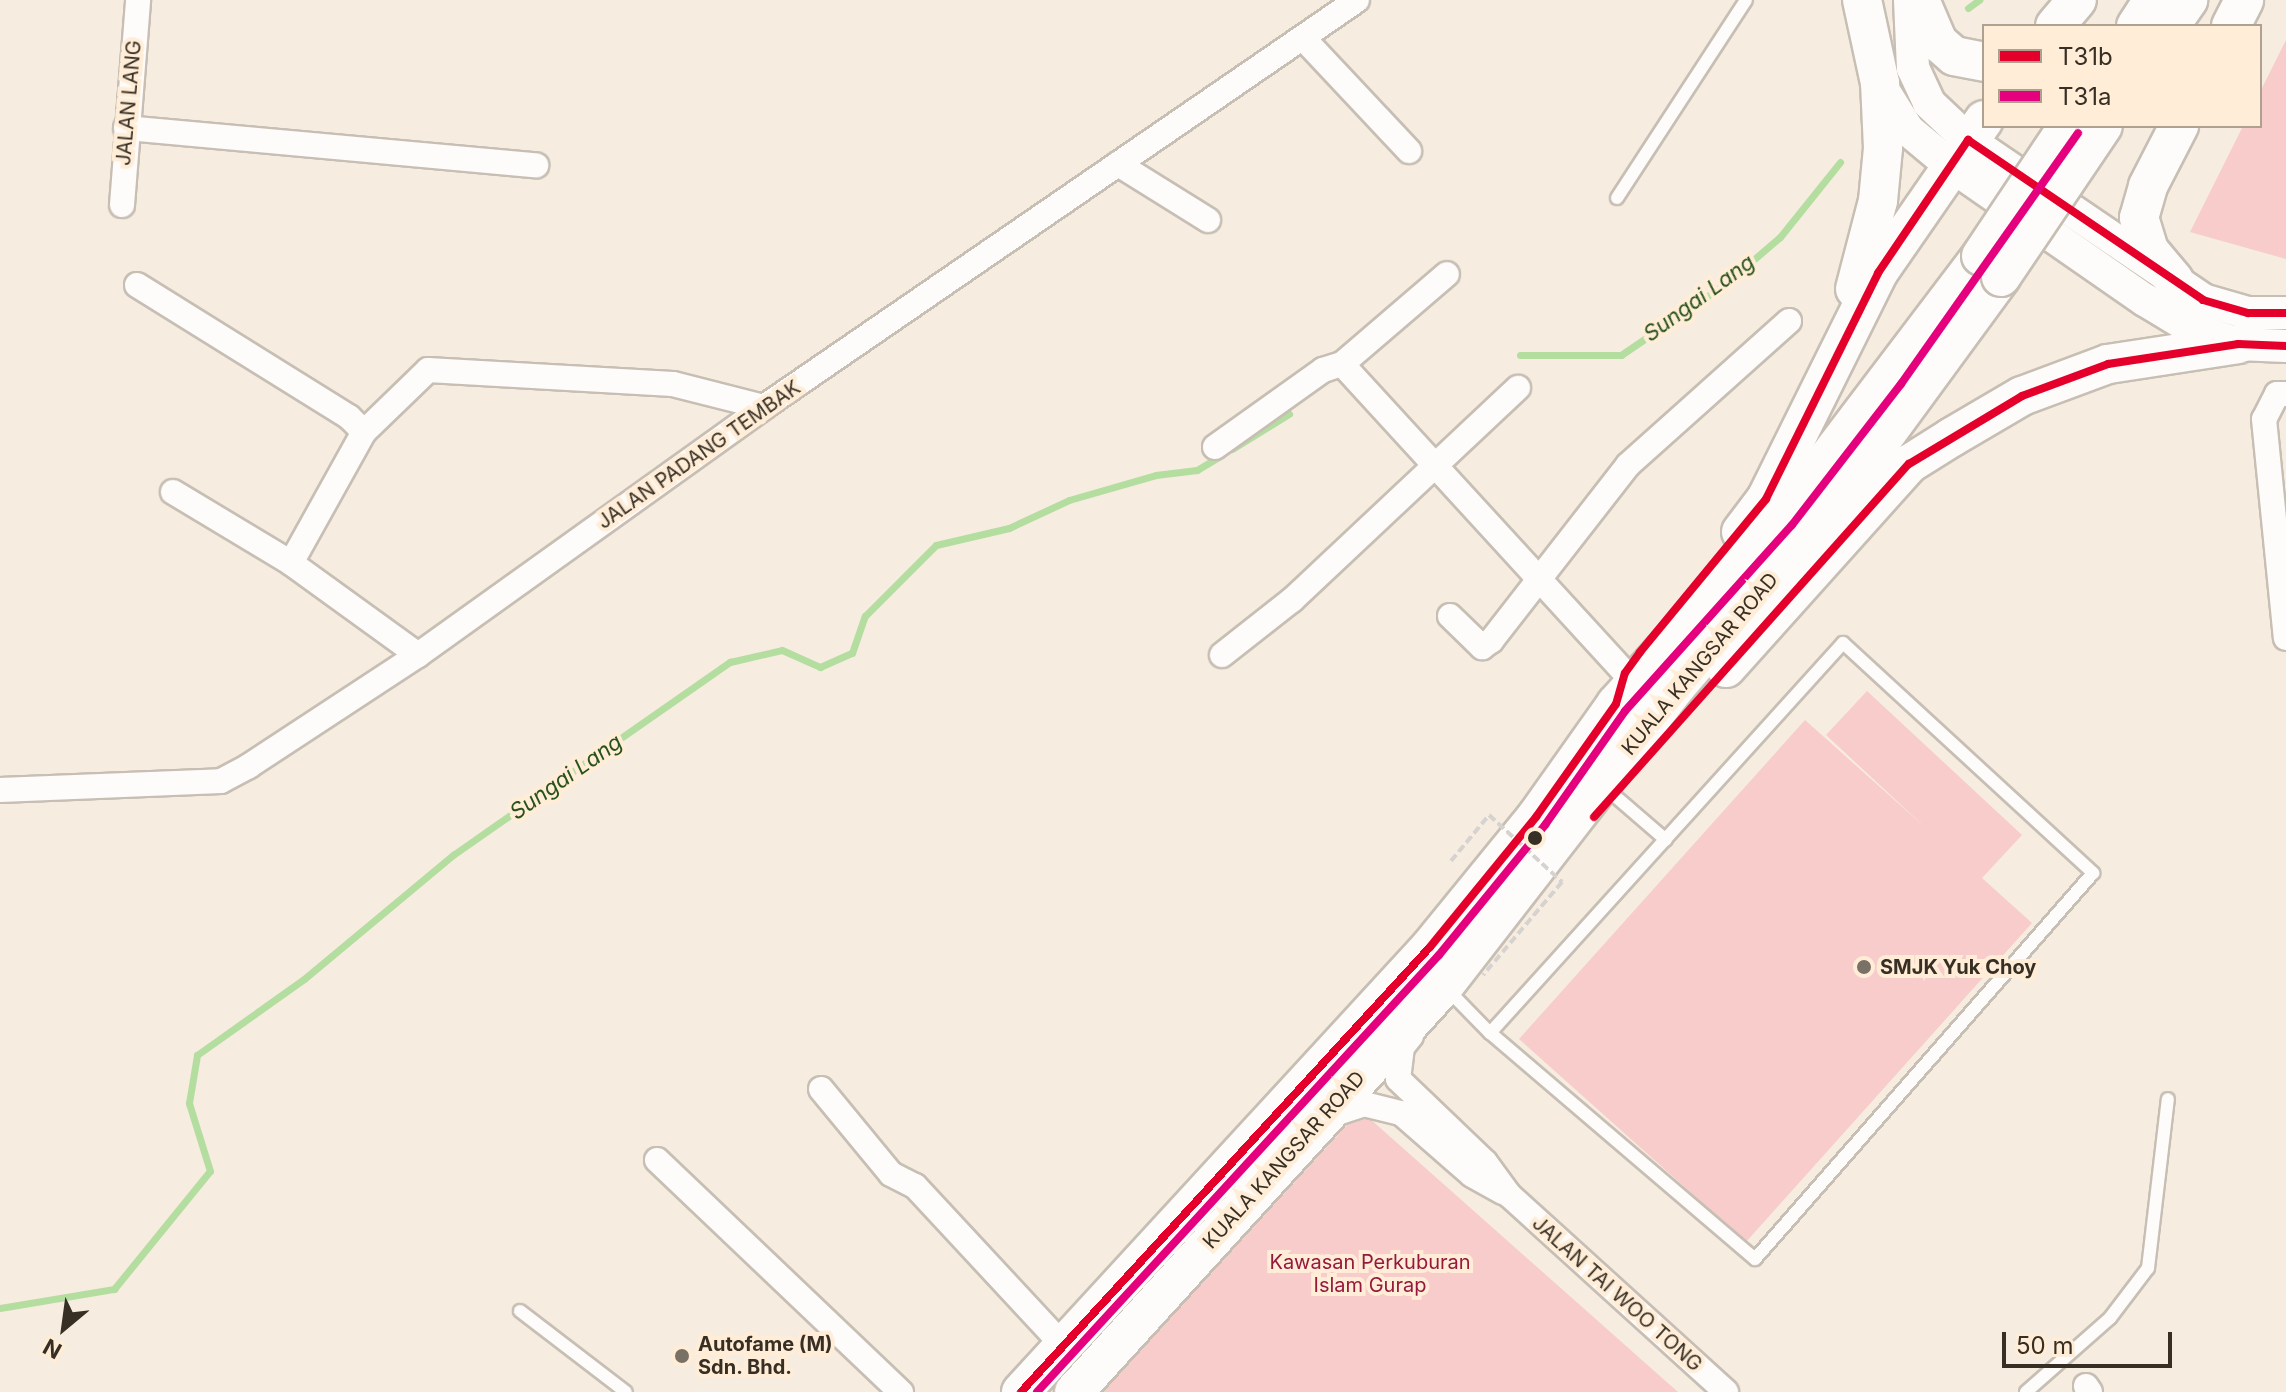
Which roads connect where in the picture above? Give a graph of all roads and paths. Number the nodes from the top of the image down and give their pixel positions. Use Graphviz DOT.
graph roads {
  1 [pos="138,0"];
  2 [pos="1357,0"];
  3 [pos="1746,0"];
  4 [pos="1862,0"];
  5 [pos="1880,0"];
  6 [pos="1910,0"];
  7 [pos="1920,0"];
  8 [pos="2077,0"];
  9 [pos="2153,0"];
  10 [pos="2188,0"];
  11 [pos="2244,0"];
  12 [pos="2057,24"];
  13 [pos="2137,24"];
  14 [pos="2171,24"];
  15 [pos="2232,24"];
  16 [pos="1303,38"];
  17 [pos="1982,62"];
  18 [pos="1880,83"];
  19 [pos="126,128"];
  20 [pos="2067,128"];
  21 [pos="2102,128"];
  22 [pos="2178,128"];
  23 [pos="1967,141"];
  24 [pos="1409,151"];
  25 [pos="1118,164"];
  26 [pos="536,165"];
  27 [pos="1617,198"];
  28 [pos="122,205"];
  29 [pos="1208,220"];
  30 [pos="1447,274"];
  31 [pos="2174,280"];
  32 [pos="137,285"];
  33 [pos="2286,313"];
  34 [pos="1789,321"];
  35 [pos="2238,344"];
  36 [pos="2286,346"];
  37 [pos="1838,350"];
  38 [pos="1342,364"];
  39 [pos="1518,388"];
  40 [pos="2286,394"];
  41 [pos="764,407"];
  42 [pos="364,432"];
  43 [pos="1215,447"];
  44 [pos="1432,467"];
  45 [pos="173,492"];
  46 [pos="291,563"];
  47 [pos="1542,581"];
  48 [pos="1450,616"];
  49 [pos="2286,638"];
  50 [pos="418,655"];
  51 [pos="1222,655"];
  52 [pos="1621,688"];
  53 [pos="0,790"];
  54 [pos="1615,796"];
  55 [pos="1666,840"];
  56 [pos="1451,861"];
  57 [pos="1535,875"];
  58 [pos="1483,975"];
  59 [pos="1434,997"];
  60 [pos="1490,1033"];
  61 [pos="821,1089"];
  62 [pos="2168,1099"];
  63 [pos="1322,1118"];
  64 [pos="657,1160"];
  65 [pos="1509,1195"];
  66 [pos="520,1311"];
  67 [pos="1063,1345"];
  68 [pos="626,1392"];
  69 [pos="901,1392"];
  70 [pos="1021,1392"];
  71 [pos="1074,1392"];
  72 [pos="1726,1392"];
  73 [pos="2026,1392"];
  1 -- 19 [label="street, JALAN LANG"];
  2 -- 16 [label="street, JALAN PADANG TEMBAK"];
  3 -- 27 [label="lane"];
  4 -- 18 [label="highway"];
  5 -- 18 [label="main road"];
  6 -- 23 [label="main road"];
  7 -- 17 [label="highway"];
  8 -- 12 [label="highway"];
  9 -- 13 [label="highway"];
  10 -- 14 [label="highway"];
  11 -- 15 [label="highway"];
  16 -- 24 [label="street"];
  16 -- 25 [label="street, JALAN PADANG TEMBAK"];
  18 -- 23 [label="main road"];
  18 -- 37 [label="highway"];
  19 -- 26 [label="street"];
  19 -- 28 [label="street, JALAN LANG"];
  20 -- 52 [label="highway, KUALA KANGSAR ROAD, bridge"];
  21 -- 57 [label="highway, KUALA KANGSAR ROAD, bridge"];
  22 -- 31 [label="highway"];
  23 -- 31 [label="main road"];
  23 -- 35 [label="main road"];
  23 -- 37 [label="highway"];
  25 -- 29 [label="street"];
  25 -- 41 [label="street, JALAN PADANG TEMBAK"];
  30 -- 38 [label="street"];
  31 -- 33 [label="main road"];
  32 -- 42 [label="street"];
  34 -- 47 [label="street"];
  35 -- 36 [label="main road"];
  35 -- 54 [label="highway"];
  37 -- 52 [label="highway"];
  38 -- 43 [label="street"];
  38 -- 44 [label="street"];
  39 -- 44 [label="street"];
  40 -- 49 [label="street"];
  41 -- 42 [label="street"];
  41 -- 50 [label="street, JALAN PADANG TEMBAK"];
  42 -- 46 [label="street"];
  44 -- 47 [label="street"];
  44 -- 51 [label="street"];
  45 -- 46 [label="street"];
  46 -- 50 [label="street"];
  47 -- 48 [label="street"];
  47 -- 52 [label="street"];
  50 -- 53 [label="street, JALAN PADANG TEMBAK"];
  52 -- 67 [label="highway, KUALA KANGSAR ROAD"];
  54 -- 55 [label="lane"];
  54 -- 57 [label="highway"];
  55 -- 60 [label="lane"];
  55 -- 60 [label="lane"];
  56 -- 58 [label="path, bridge"];
  57 -- 59 [label="highway, KUALA KANGSAR ROAD"];
  59 -- 60 [label="lane"];
  59 -- 63 [label="highway, KUALA KANGSAR ROAD"];
  59 -- 65 [label="street, JALAN TAI WOO TONG"];
  61 -- 67 [label="street"];
  62 -- 73 [label="lane"];
  63 -- 65 [label="street, JALAN TAI WOO TONG"];
  63 -- 71 [label="highway, KUALA KANGSAR ROAD"];
  64 -- 69 [label="street"];
  65 -- 72 [label="street, JALAN TAI WOO TONG"];
  66 -- 68 [label="lane"];
  67 -- 70 [label="highway, KUALA KANGSAR ROAD"];
}
